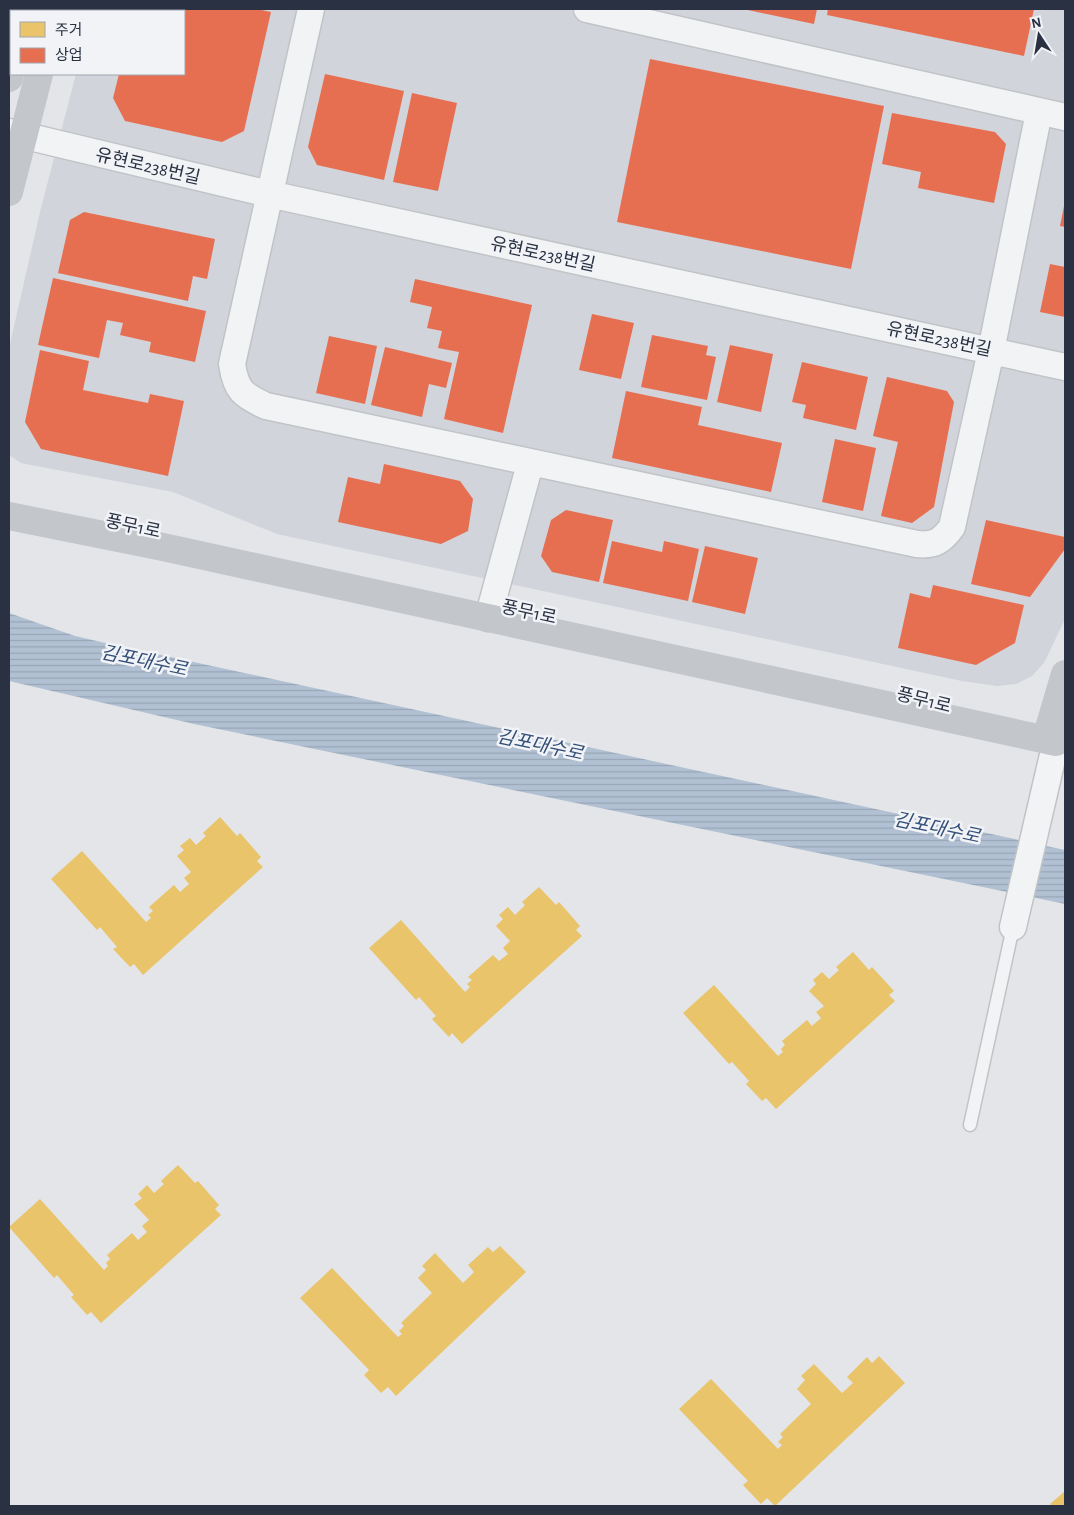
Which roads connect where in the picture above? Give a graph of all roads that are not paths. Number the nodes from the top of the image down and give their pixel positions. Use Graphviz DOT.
graph roads {
  1 [pos="312,9"];
  2 [pos="588,9"];
  3 [pos="39,75"];
  4 [pos="1039,112"];
  5 [pos="1065,117"];
  6 [pos="15,134"];
  7 [pos="9,192"];
  8 [pos="269,194"];
  9 [pos="991,351"];
  10 [pos="1065,367"];
  11 [pos="530,464"];
  12 [pos="9,498"];
  13 [pos="9,516"];
  14 [pos="491,611"];
  15 [pos="1065,674"];
  16 [pos="1065,717"];
  17 [pos="1050,741"];
  18 [pos="1013,927"];
  19 [pos="970,1126"];
  1 -- 8 [label="street"];
  2 -- 4 [label="street"];
  3 -- 6 [label="street"];
  4 -- 5 [label="street"];
  4 -- 9 [label="street"];
  6 -- 7 [label="street"];
  6 -- 8 [label="street, 유현로238번길"];
  8 -- 9 [label="street, 유현로238번길"];
  8 -- 11 [label="street"];
  9 -- 10 [label="street, 유현로238번길"];
  9 -- 11 [label="street"];
  11 -- 14 [label="street"];
  12 -- 14 [label="street, 풍무1로"];
  13 -- 14 [label="street, 풍무1로"];
  14 -- 17 [label="street, 풍무1로"];
  15 -- 17 [label="street"];
  16 -- 17 [label="street"];
  17 -- 18 [label="street"];
  18 -- 19 [label="lane"];
}
